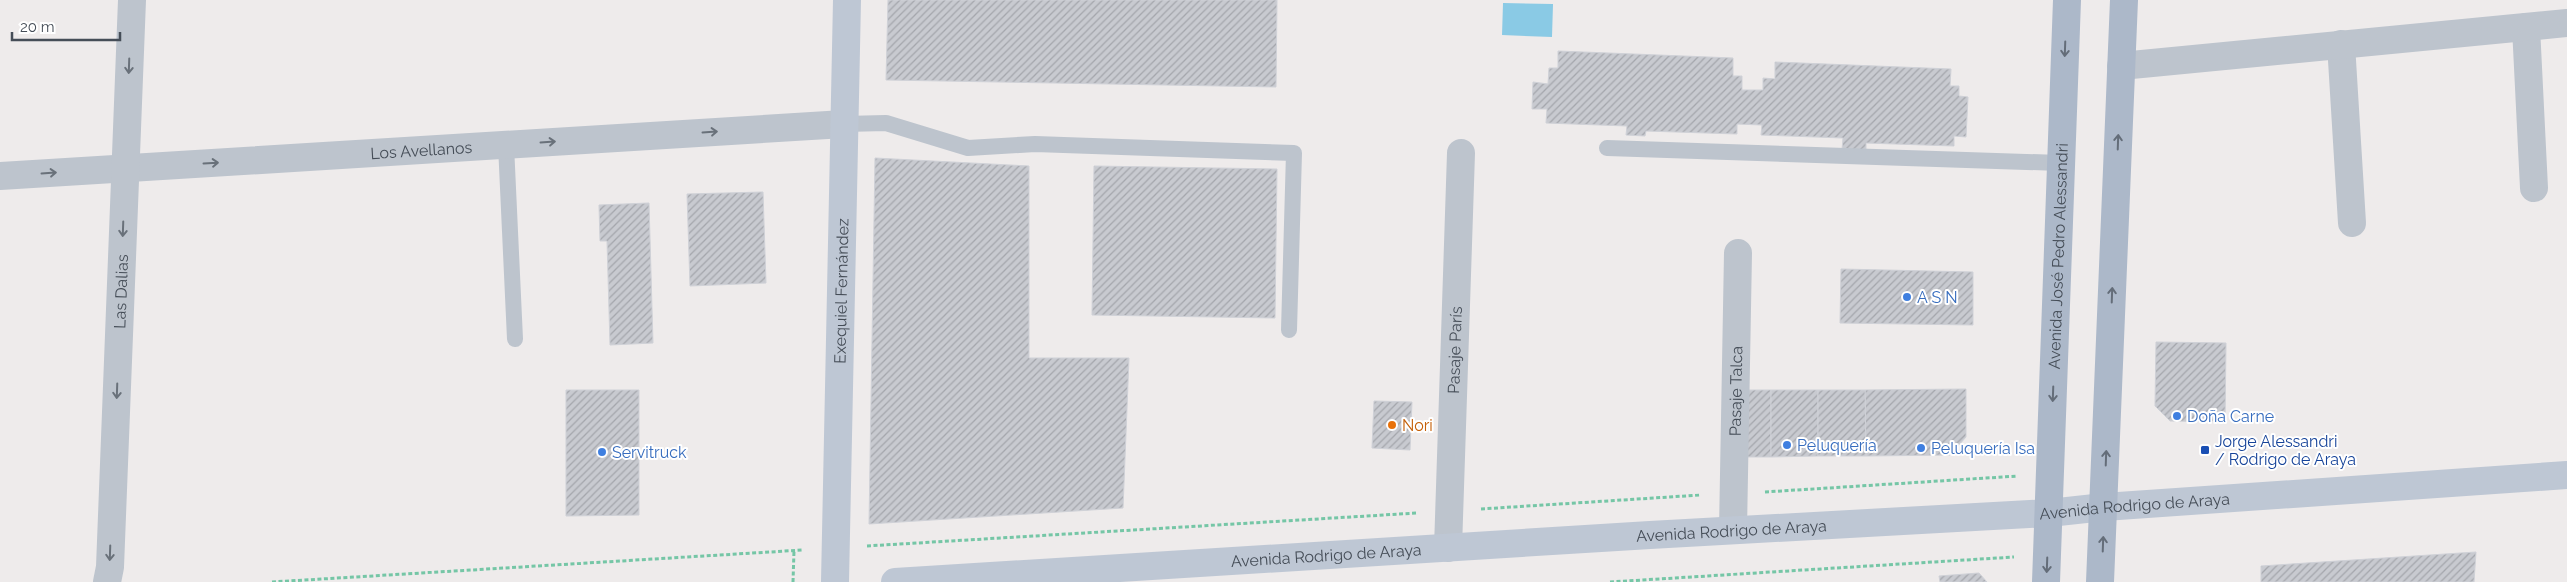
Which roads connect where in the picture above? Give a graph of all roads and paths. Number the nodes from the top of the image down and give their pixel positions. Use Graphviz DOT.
graph roads {
  1 [pos="132,0"];
  2 [pos="847,0"];
  3 [pos="2067,0"];
  4 [pos="2124,0"];
  5 [pos="2567,23"];
  6 [pos="2526,27"];
  7 [pos="2341,44"];
  8 [pos="2121,66"];
  9 [pos="844,124"];
  10 [pos="506,145"];
  11 [pos="1607,148"];
  12 [pos="1460,153"];
  13 [pos="2060,163"];
  14 [pos="125,168"];
  15 [pos="0,176"];
  16 [pos="2534,188"];
  17 [pos="2352,223"];
  18 [pos="1738,253"];
  19 [pos="1289,330"];
  20 [pos="515,339"];
  21 [pos="2050,474"];
  22 [pos="2567,475"];
  23 [pos="1734,494"];
  24 [pos="2104,507"];
  25 [pos="1448,511"];
  26 [pos="2049,512"];
  27 [pos="1733,530"];
  28 [pos="836,548"];
  29 [pos="1448,548"];
  30 [pos="794,551"];
  31 [pos="2047,555"];
  32 [pos="107,582"];
  33 [pos="272,582"];
  34 [pos="793,582"];
  35 [pos="836,582"];
  36 [pos="895,582"];
  37 [pos="1610,582"];
  38 [pos="2046,582"];
  39 [pos="2100,582"];
  1 -- 14 [label="street, Las Dalias, one-way"];
  2 -- 9 [label="main road, Exequiel Fernández"];
  3 -- 13 [label="main road, Avenida José Pedro Alessandri, one-way"];
  4 -- 8 [label="main road"];
  5 -- 6 [label="street"];
  6 -- 7 [label="street"];
  6 -- 16 [label="street"];
  7 -- 8 [label="street"];
  7 -- 17 [label="street"];
  24 -- 8 [label="main road, one-way"];
  10 -- 9 [label="street, Los Avellanos, one-way"];
  9 -- 19 [label="lane"];
  9 -- 28 [label="main road, Exequiel Fernández"];
  14 -- 10 [label="street, Los Avellanos, one-way"];
  10 -- 20 [label="lane"];
  11 -- 13 [label="lane"];
  12 -- 25 [label="street, Pasaje París"];
  13 -- 21 [label="main road, Avenida José Pedro Alessandri, one-way"];
  15 -- 14 [label="street, Los Avellanos, one-way"];
  14 -- 32 [label="street, Las Dalias, one-way"];
  18 -- 23 [label="street, Pasaje Talca"];
  21 -- 23 [label="path"];
  21 -- 26 [label="main road, Avenida José Pedro Alessandri"];
  22 -- 24 [label="main road, Avenida Rodrigo de Araya"];
  23 -- 25 [label="path"];
  23 -- 27 [label="street, Pasaje Talca"];
  24 -- 26 [label="main road, Avenida Rodrigo de Araya"];
  39 -- 24 [label="main road, one-way"];
  25 -- 28 [label="path"];
  25 -- 29 [label="street, Pasaje París"];
  26 -- 27 [label="main road, Avenida Rodrigo de Araya"];
  26 -- 31 [label="main road, Avenida José Pedro Alessandri"];
  27 -- 29 [label="main road, Avenida Rodrigo de Araya"];
  28 -- 30 [label="path"];
  28 -- 35 [label="main road, Exequiel Fernández"];
  29 -- 36 [label="main road, Avenida Rodrigo de Araya"];
  30 -- 33 [label="path"];
  30 -- 34 [label="path"];
  31 -- 37 [label="path"];
  31 -- 38 [label="main road, Avenida José Pedro Alessandri, one-way"];
}
